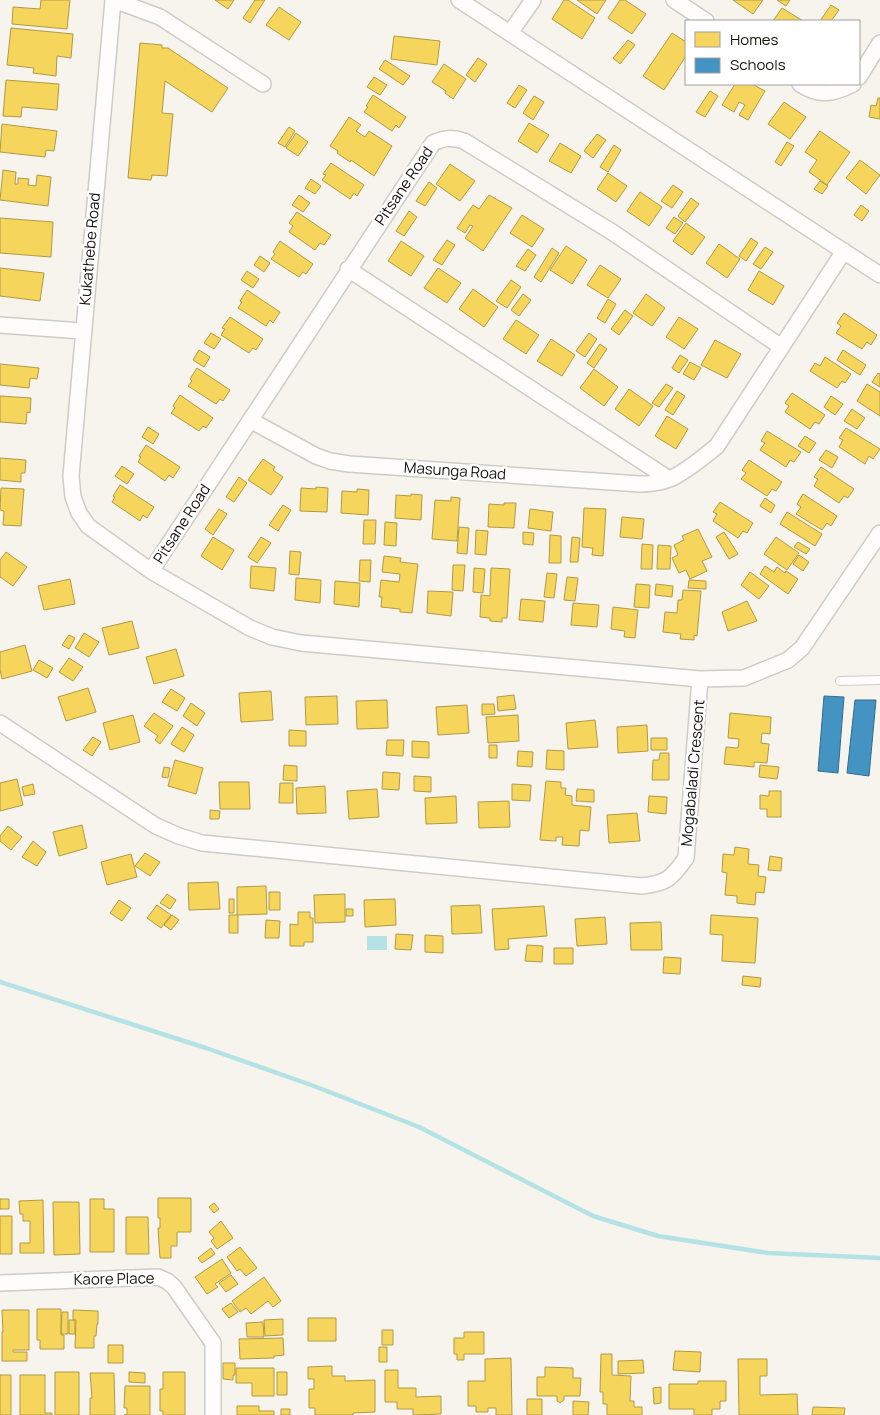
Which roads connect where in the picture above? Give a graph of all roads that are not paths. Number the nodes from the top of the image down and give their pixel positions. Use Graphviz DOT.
graph roads {
  1 [pos="113,0"];
  2 [pos="459,0"];
  3 [pos="533,0"];
  4 [pos="674,0"];
  5 [pos="704,20"];
  6 [pos="510,33"];
  7 [pos="880,43"];
  8 [pos="860,75"];
  9 [pos="263,84"];
  10 [pos="802,85"];
  11 [pos="851,85"];
  12 [pos="844,251"];
  13 [pos="348,269"];
  14 [pos="880,275"];
  15 [pos="0,324"];
  16 [pos="82,331"];
  17 [pos="780,346"];
  18 [pos="250,420"];
  19 [pos="669,479"];
  20 [pos="880,533"];
  21 [pos="151,571"];
  22 [pos="700,679"];
  23 [pos="880,680"];
  24 [pos="840,681"];
  25 [pos="0,723"];
  26 [pos="0,1283"];
  27 [pos="212,1415"];
  1 -- 9 [label="street"];
  1 -- 16 [label="street, Kukathebe Road"];
  2 -- 6 [label="street"];
  3 -- 6 [label="street"];
  4 -- 5 [label="street"];
  6 -- 12 [label="street"];
  7 -- 8 [label="street"];
  10 -- 11 [label="street"];
  12 -- 14 [label="street"];
  12 -- 17 [label="street"];
  13 -- 17 [label="street, Pitsane Road"];
  13 -- 18 [label="street, Pitsane Road"];
  13 -- 19 [label="street"];
  15 -- 16 [label="street"];
  16 -- 21 [label="street, Kukathebe Road"];
  17 -- 19 [label="street"];
  18 -- 19 [label="street, Masunga Road"];
  18 -- 21 [label="street, Pitsane Road"];
  20 -- 22 [label="street"];
  21 -- 22 [label="street"];
  22 -- 25 [label="street, Mogabaladi Crescent"];
  23 -- 24 [label="lane"];
  26 -- 27 [label="street, Kaore Place"];
}
